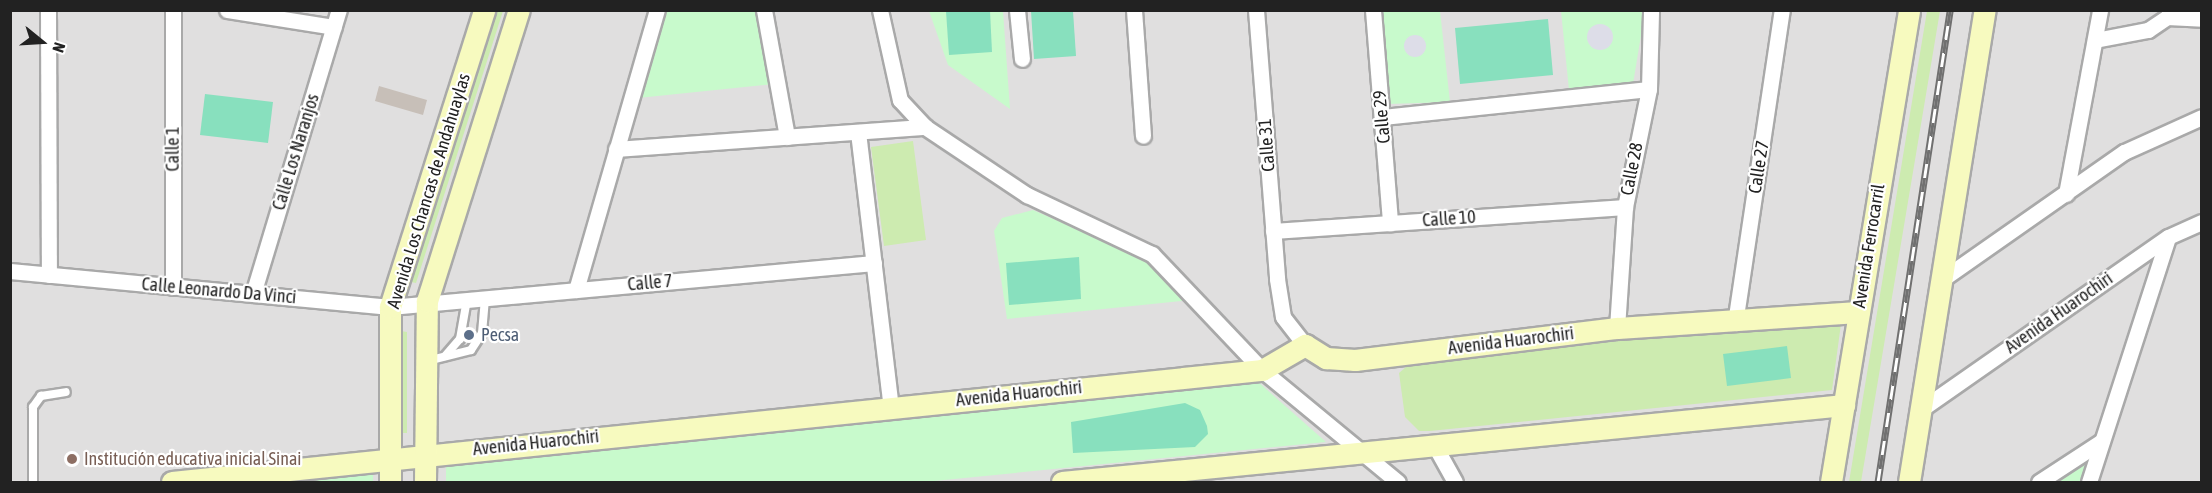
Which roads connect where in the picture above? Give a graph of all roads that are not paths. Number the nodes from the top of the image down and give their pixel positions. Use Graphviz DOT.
graph roads {
  1 [pos="48,10"];
  2 [pos="173,10"];
  3 [pos="227,10"];
  4 [pos="339,10"];
  5 [pos="484,10"];
  6 [pos="519,10"];
  7 [pos="657,10"];
  8 [pos="764,10"];
  9 [pos="880,10"];
  10 [pos="1017,10"];
  11 [pos="1134,10"];
  12 [pos="1256,10"];
  13 [pos="1373,10"];
  14 [pos="1651,10"];
  15 [pos="1782,10"];
  16 [pos="1909,10"];
  17 [pos="1985,10"];
  18 [pos="2100,10"];
  19 [pos="2202,19"];
  20 [pos="334,27"];
  21 [pos="2095,40"];
  22 [pos="1022,59"];
  23 [pos="1648,89"];
  24 [pos="1383,117"];
  25 [pos="2202,117"];
  26 [pos="925,127"];
  27 [pos="858,132"];
  28 [pos="1143,136"];
  29 [pos="788,137"];
  30 [pos="616,149"];
  31 [pos="2066,194"];
  32 [pos="1625,207"];
  33 [pos="2202,222"];
  34 [pos="1390,223"];
  35 [pos="1274,231"];
  36 [pos="2168,237"];
  37 [pos="874,262"];
  38 [pos="10,271"];
  39 [pos="49,275"];
  40 [pos="1941,280"];
  41 [pos="173,287"];
  42 [pos="576,290"];
  43 [pos="253,294"];
  44 [pos="485,299"];
  45 [pos="467,300"];
  46 [pos="427,304"];
  47 [pos="390,307"];
  48 [pos="1858,312"];
  49 [pos="1735,323"];
  50 [pos="1617,328"];
  51 [pos="1305,345"];
  52 [pos="435,359"];
  53 [pos="1262,369"];
  54 [pos="66,392"];
  55 [pos="1844,405"];
  56 [pos="891,407"];
  57 [pos="1920,410"];
  58 [pos="2102,441"];
  59 [pos="1435,446"];
  60 [pos="1359,453"];
  61 [pos="424,454"];
  62 [pos="390,458"];
  63 [pos="33,483"];
  64 [pos="172,483"];
  65 [pos="390,483"];
  66 [pos="425,483"];
  67 [pos="1062,483"];
  68 [pos="1398,483"];
  69 [pos="1455,483"];
  70 [pos="1831,483"];
  71 [pos="1909,483"];
  72 [pos="2039,483"];
  73 [pos="2089,483"];
  1 -- 39 [label="street"];
  2 -- 41 [label="street, Calle 1"];
  3 -- 20 [label="street"];
  4 -- 20 [label="street, Calle Los Naranjos"];
  5 -- 47 [label="street, Avenida Los Chancas de Andahuaylas"];
  6 -- 46 [label="street, Avenida Los Chancas de Andahuaylas"];
  7 -- 30 [label="street"];
  8 -- 29 [label="street"];
  9 -- 26 [label="street"];
  10 -- 22 [label="street"];
  11 -- 28 [label="street"];
  12 -- 35 [label="street, Calle 31"];
  13 -- 24 [label="street, Calle 29"];
  14 -- 23 [label="street, Calle 28"];
  15 -- 49 [label="street, Calle 27"];
  16 -- 48 [label="street, Avenida Ferrocarril"];
  17 -- 40 [label="street"];
  18 -- 21 [label="street"];
  19 -- 21 [label="street"];
  20 -- 43 [label="street, Calle Los Naranjos"];
  21 -- 31 [label="street"];
  23 -- 24 [label="street"];
  23 -- 32 [label="street, Calle 28"];
  24 -- 34 [label="street, Calle 29"];
  25 -- 31 [label="street"];
  26 -- 27 [label="street"];
  26 -- 53 [label="street"];
  27 -- 29 [label="street"];
  27 -- 37 [label="street"];
  29 -- 30 [label="street"];
  30 -- 42 [label="street"];
  31 -- 40 [label="street"];
  32 -- 34 [label="street, Calle 10"];
  32 -- 50 [label="street, Calle 28"];
  33 -- 36 [label="street, Avenida Huarochiri"];
  34 -- 35 [label="street, Calle 10"];
  35 -- 51 [label="street, Calle 31"];
  36 -- 57 [label="street, Avenida Huarochiri"];
  36 -- 58 [label="street"];
  37 -- 42 [label="street, Calle 7"];
  37 -- 56 [label="street"];
  38 -- 39 [label="street, Calle Leonardo Da Vinci"];
  39 -- 41 [label="street, Calle Leonardo Da Vinci"];
  40 -- 57 [label="street"];
  41 -- 43 [label="street, Calle Leonardo Da Vinci"];
  42 -- 44 [label="street, Calle 7"];
  43 -- 47 [label="street, Calle Leonardo Da Vinci"];
  44 -- 45 [label="street, Calle 7"];
  44 -- 52 [label="lane"];
  45 -- 46 [label="street, Calle 7"];
  45 -- 52 [label="lane"];
  46 -- 47 [label="street, Calle Leonardo Da Vinci"];
  46 -- 52 [label="street, Avenida Los Chancas de Andahuaylas"];
  47 -- 62 [label="street, Avenida Los Chancas de Andahuaylas"];
  48 -- 49 [label="street, Avenida Huarochiri"];
  48 -- 55 [label="street, Avenida Ferrocarril"];
  49 -- 50 [label="street, Avenida Huarochiri"];
  50 -- 51 [label="street, Avenida Huarochiri"];
  51 -- 53 [label="street, Avenida Huarochiri"];
  52 -- 61 [label="street, Avenida Los Chancas de Andahuaylas"];
  53 -- 56 [label="street, Avenida Huarochiri"];
  53 -- 60 [label="street"];
  54 -- 63 [label="lane"];
  55 -- 59 [label="street"];
  55 -- 70 [label="street, Avenida Ferrocarril"];
  56 -- 61 [label="street, Avenida Huarochiri"];
  57 -- 71 [label="street"];
  58 -- 72 [label="street"];
  58 -- 73 [label="street"];
  59 -- 60 [label="street"];
  59 -- 69 [label="street"];
  60 -- 67 [label="street"];
  60 -- 68 [label="street"];
  61 -- 62 [label="street, Avenida Huarochiri"];
  61 -- 66 [label="street, Avenida Los Chancas de Andahuaylas"];
  62 -- 64 [label="street, Avenida Huarochiri"];
  62 -- 65 [label="street, Avenida Los Chancas de Andahuaylas"];
}
